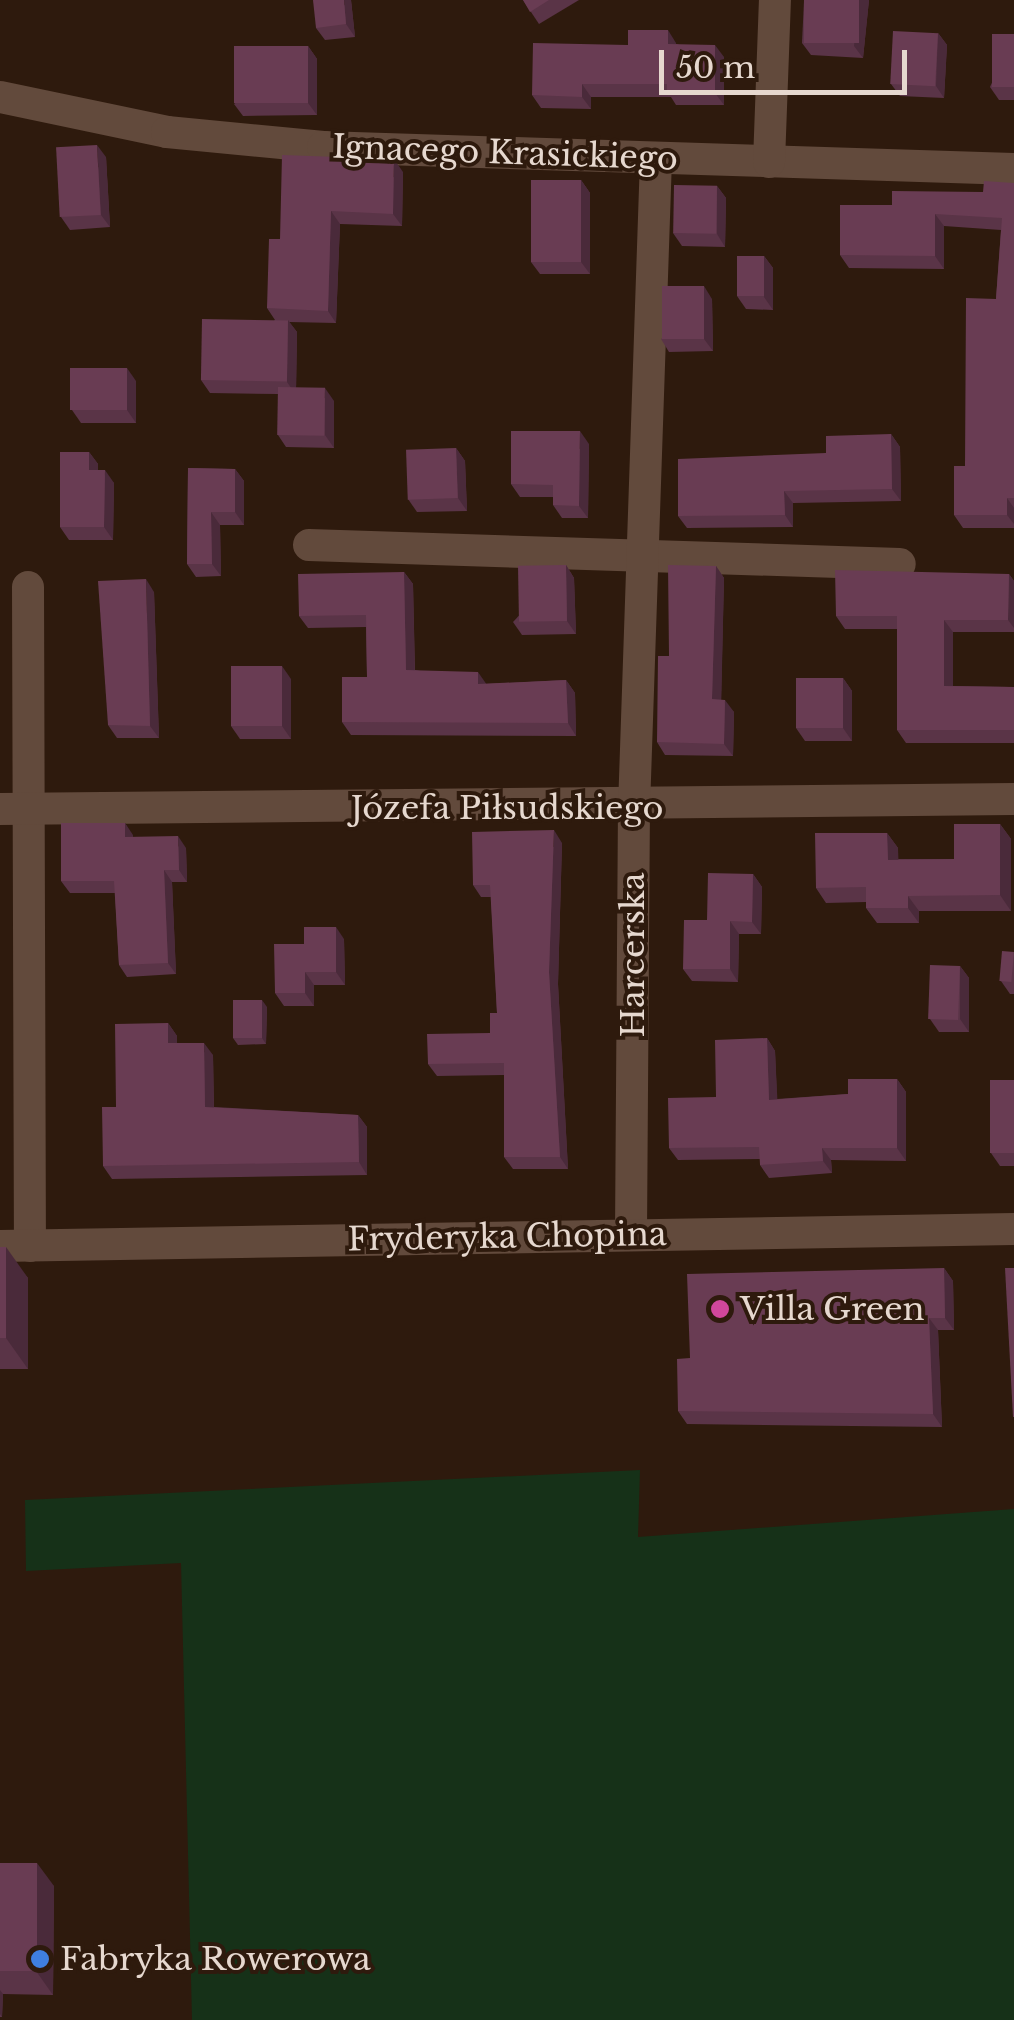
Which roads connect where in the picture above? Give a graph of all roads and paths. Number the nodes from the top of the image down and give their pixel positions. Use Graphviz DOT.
graph roads {
  1 [pos="775,0"];
  2 [pos="0,98"];
  3 [pos="656,158"];
  4 [pos="769,162"];
  5 [pos="1014,169"];
  6 [pos="309,545"];
  7 [pos="642,556"];
  8 [pos="900,564"];
  9 [pos="28,586"];
  10 [pos="1014,800"];
  11 [pos="634,808"];
  12 [pos="12,809"];
  13 [pos="1014,1229"];
  14 [pos="631,1234"];
  15 [pos="15,1246"];
  1 -- 4 [label="street"];
  2 -- 3 [label="street, Ignacego Krasickiego"];
  3 -- 4 [label="street, Ignacego Krasickiego"];
  3 -- 7 [label="street, Harcerska"];
  4 -- 5 [label="street, Ignacego Krasickiego"];
  6 -- 7 [label="street"];
  7 -- 8 [label="street"];
  7 -- 11 [label="street, Harcerska"];
  9 -- 12 [label="street"];
  10 -- 11 [label="street, Józefa Piłsudskiego"];
  11 -- 12 [label="street, Józefa Piłsudskiego"];
  11 -- 14 [label="street, Harcerska"];
  12 -- 15 [label="street"];
  13 -- 14 [label="street, Fryderyka Chopina"];
  14 -- 15 [label="street, Fryderyka Chopina"];
}
